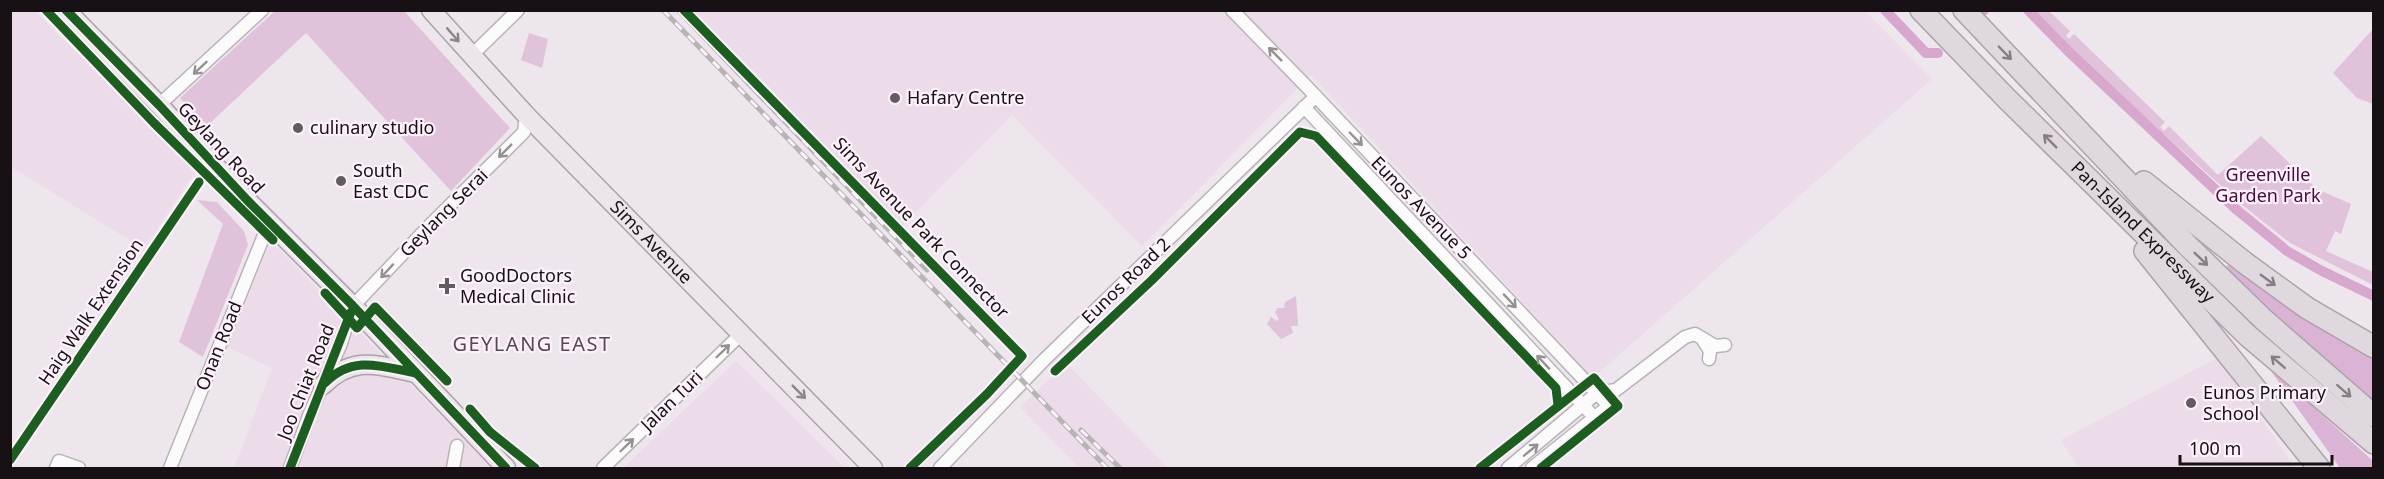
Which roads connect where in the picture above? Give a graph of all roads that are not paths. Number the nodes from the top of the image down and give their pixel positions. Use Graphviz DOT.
graph roads {
  1 [pos="66,10"];
  2 [pos="262,10"];
  3 [pos="431,10"];
  4 [pos="518,10"];
  5 [pos="1232,10"];
  6 [pos="1921,10"];
  7 [pos="1964,10"];
  8 [pos="471,56"];
  9 [pos="1316,96"];
  10 [pos="159,105"];
  11 [pos="1304,107"];
  12 [pos="526,115"];
  13 [pos="2107,160"];
  14 [pos="2092,182"];
  15 [pos="269,223"];
  16 [pos="353,306"];
  17 [pos="741,334"];
  18 [pos="1701,337"];
  19 [pos="1725,345"];
  20 [pos="2373,347"];
  21 [pos="1709,359"];
  22 [pos="415,373"];
  23 [pos="323,386"];
  24 [pos="1616,390"];
  25 [pos="1597,393"];
  26 [pos="1583,405"];
  27 [pos="1609,406"];
  28 [pos="2373,416"];
  29 [pos="1595,418"];
  30 [pos="2372,442"];
  31 [pos="457,446"];
  32 [pos="1513,467"];
  33 [pos="56,468"];
  34 [pos="79,468"];
  35 [pos="170,468"];
  36 [pos="290,468"];
  37 [pos="453,468"];
  38 [pos="506,468"];
  39 [pos="603,468"];
  40 [pos="873,468"];
  41 [pos="940,468"];
  42 [pos="1532,468"];
  43 [pos="2319,468"];
  1 -- 10 [label="main road, Geylang Road"];
  2 -- 10 [label="street, one-way"];
  3 -- 8 [label="main road, Sims Avenue, one-way"];
  4 -- 8 [label="street"];
  9 -- 5 [label="street, Eunos Avenue 5, one-way"];
  14 -- 6 [label="highway, Pan-Island Expressway, one-way"];
  7 -- 13 [label="highway, Pan-Island Expressway, one-way"];
  8 -- 12 [label="main road, Sims Avenue"];
  9 -- 11 [label="street, Eunos Road 2"];
  9 -- 25 [label="street, Eunos Avenue 5, one-way"];
  10 -- 15 [label="main road, Geylang Road"];
  26 -- 11 [label="street, Eunos Avenue 5, one-way"];
  11 -- 41 [label="street, Eunos Road 2"];
  12 -- 16 [label="street, Geylang Serai, one-way"];
  12 -- 17 [label="main road, Sims Avenue"];
  13 -- 20 [label="highway, one-way"];
  13 -- 28 [label="highway, Pan-Island Expressway, one-way"];
  30 -- 14 [label="highway, Pan-Island Expressway, one-way"];
  14 -- 43 [label="highway"];
  15 -- 16 [label="main road, Geylang Road"];
  15 -- 35 [label="street, Onan Road"];
  16 -- 22 [label="main road, Geylang Road"];
  16 -- 23 [label="street, Joo Chiat Road"];
  39 -- 17 [label="street, Jalan Turi, one-way"];
  17 -- 40 [label="main road, Sims Avenue, one-way"];
  18 -- 19 [label="street"];
  18 -- 21 [label="street"];
  18 -- 24 [label="street"];
  22 -- 23 [label="main road"];
  22 -- 38 [label="main road, Geylang Road"];
  23 -- 36 [label="street, Joo Chiat Road"];
  24 -- 25 [label="street"];
  24 -- 27 [label="street"];
  25 -- 26 [label="street"];
  25 -- 27 [label="street, Eunos Avenue 5"];
  26 -- 29 [label="street, Eunos Avenue 5"];
  32 -- 26 [label="street, one-way"];
  27 -- 29 [label="street"];
  29 -- 42 [label="street"];
  31 -- 37 [label="street"];
  33 -- 34 [label="street"];
}
